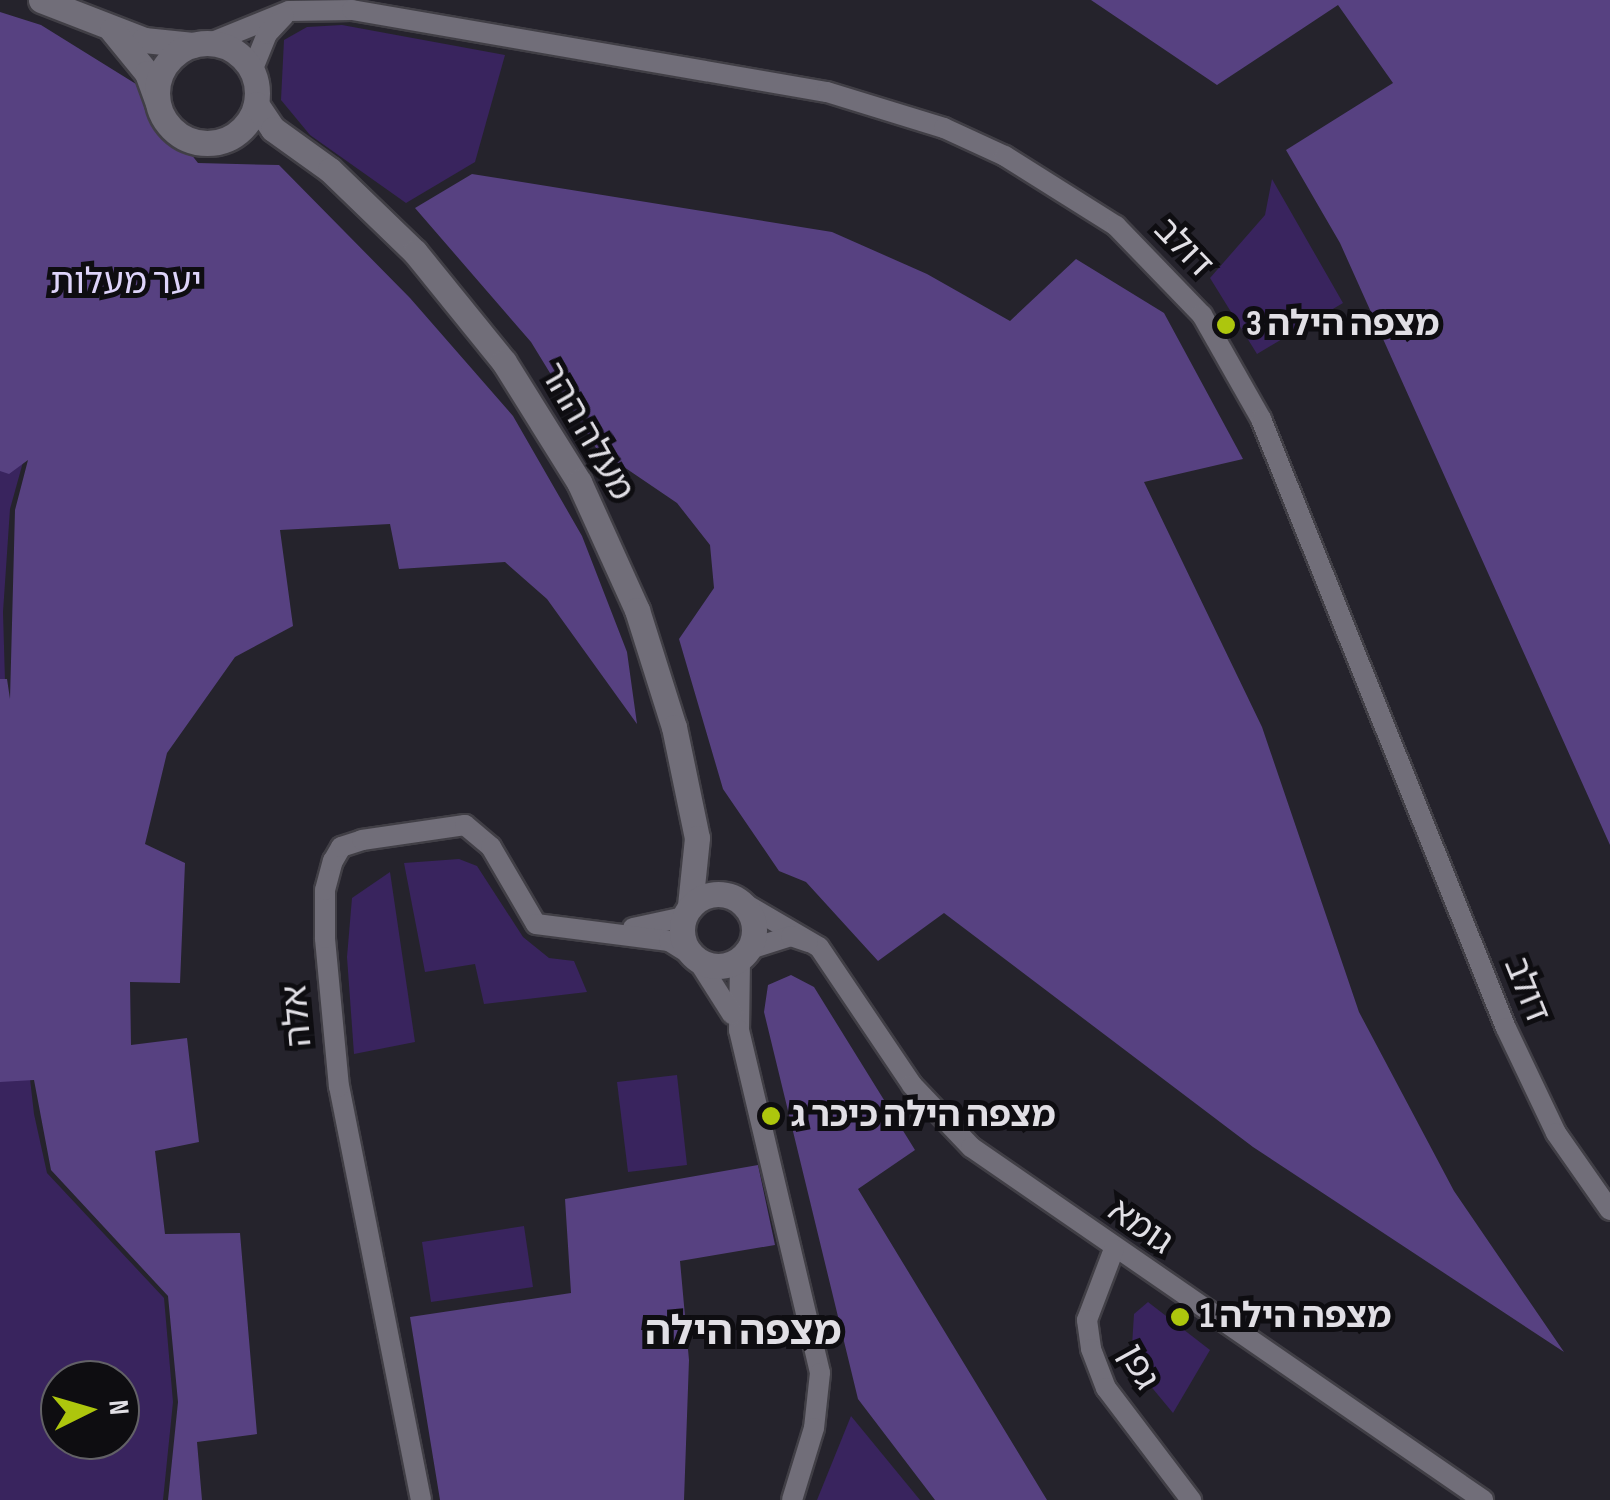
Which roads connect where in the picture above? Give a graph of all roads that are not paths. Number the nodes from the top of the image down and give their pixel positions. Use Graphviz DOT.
graph roads {
  1 [pos="42,0"];
  2 [pos="289,12"];
  3 [pos="112,30"];
  4 [pos="201,44"];
  5 [pos="252,71"];
  6 [pos="157,101"];
  7 [pos="256,104"];
  8 [pos="226,141"];
  9 [pos="306,153"];
  10 [pos="692,813"];
  11 [pos="734,898"];
  12 [pos="687,912"];
  13 [pos="611,932"];
  14 [pos="820,947"];
  15 [pos="745,954"];
  16 [pos="694,958"];
  17 [pos="739,1030"];
  18 [pos="1610,1210"];
  19 [pos="1114,1250"];
  20 [pos="421,1500"];
  21 [pos="792,1500"];
  22 [pos="1191,1500"];
  23 [pos="1483,1500"];
  1 -- 3 [label="street"];
  2 -- 4 [label="street, דולב"];
  2 -- 5 [label="street"];
  2 -- 18 [label="street, דולב"];
  3 -- 4 [label="street"];
  3 -- 6 [label="street"];
  4 -- 5 [label="street"];
  4 -- 6 [label="street"];
  5 -- 7 [label="street"];
  6 -- 8 [label="street"];
  7 -- 8 [label="street"];
  7 -- 9 [label="street, מעלה ההר"];
  8 -- 9 [label="street"];
  9 -- 10 [label="street, מעלה ההר"];
  10 -- 11 [label="street, מעלה ההר"];
  10 -- 12 [label="street, מעלה ההר"];
  11 -- 12 [label="street"];
  11 -- 14 [label="street"];
  11 -- 15 [label="street"];
  12 -- 13 [label="street, אלה"];
  12 -- 16 [label="street"];
  13 -- 16 [label="street, אלה"];
  13 -- 20 [label="street, אלה"];
  14 -- 15 [label="street"];
  14 -- 19 [label="street, גומא"];
  15 -- 16 [label="street"];
  15 -- 17 [label="street"];
  16 -- 17 [label="street"];
  17 -- 21 [label="street"];
  19 -- 22 [label="street, גפן"];
  19 -- 23 [label="street, גומא"];
}
